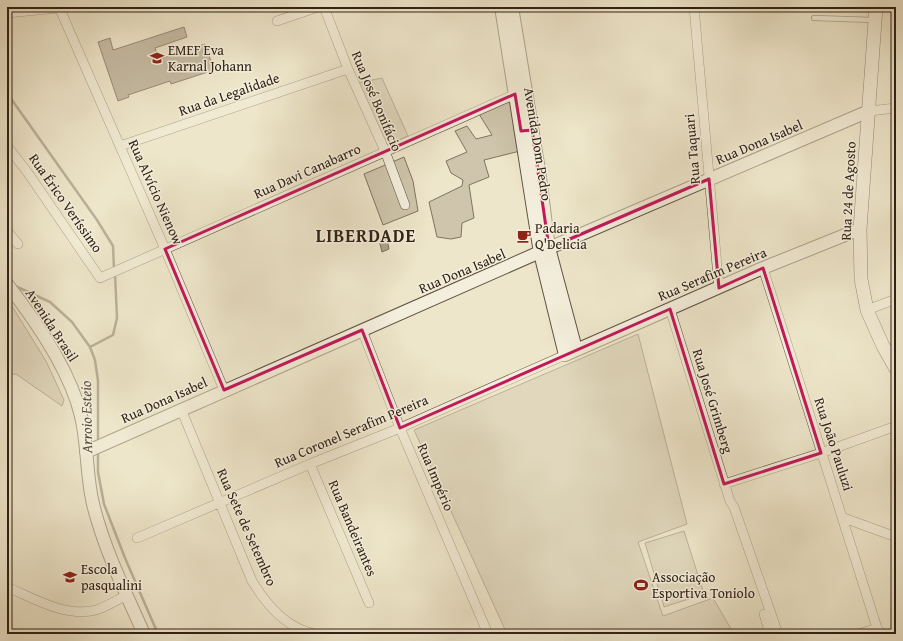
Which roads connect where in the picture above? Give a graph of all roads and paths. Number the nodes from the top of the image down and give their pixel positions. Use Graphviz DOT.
graph roads {
  1 [pos="62,7"];
  2 [pos="318,7"];
  3 [pos="324,7"];
  4 [pos="501,7"];
  5 [pos="512,7"];
  6 [pos="694,7"];
  7 [pos="876,7"];
  8 [pos="7,13"];
  9 [pos="814,18"];
  10 [pos="876,20"];
  11 [pos="277,21"];
  12 [pos="509,22"];
  13 [pos="348,69"];
  14 [pos="521,92"];
  15 [pos="896,108"];
  16 [pos="869,111"];
  17 [pos="120,146"];
  18 [pos="7,148"];
  19 [pos="385,152"];
  20 [pos="709,179"];
  21 [pos="405,205"];
  22 [pos="860,229"];
  23 [pos="7,231"];
  24 [pos="18,244"];
  25 [pos="166,249"];
  26 [pos="545,251"];
  27 [pos="763,268"];
  28 [pos="105,276"];
  29 [pos="10,288"];
  30 [pos="719,288"];
  31 [pos="896,299"];
  32 [pos="670,309"];
  33 [pos="867,310"];
  34 [pos="362,330"];
  35 [pos="576,349"];
  36 [pos="565,355"];
  37 [pos="896,369"];
  38 [pos="224,390"];
  39 [pos="181,409"];
  40 [pos="896,426"];
  41 [pos="400,428"];
  42 [pos="90,450"];
  43 [pos="821,452"];
  44 [pos="310,464"];
  45 [pos="724,484"];
  46 [pos="730,501"];
  47 [pos="220,503"];
  48 [pos="844,518"];
  49 [pos="896,537"];
  50 [pos="137,538"];
  51 [pos="7,587"];
  52 [pos="127,595"];
  53 [pos="369,603"];
  54 [pos="879,631"];
  55 [pos="144,634"];
  56 [pos="314,634"];
  57 [pos="488,634"];
  58 [pos="770,634"];
  59 [pos="778,634"];
  60 [pos="859,634"];
  1 -- 8 [label="street"];
  1 -- 17 [label="street, Rua Alvício Nienow"];
  2 -- 11 [label="street"];
  3 -- 13 [label="street, Rua José Bonifácio"];
  4 -- 12 [label="street, Avenida Dom Pedro"];
  5 -- 12 [label="street, Avenida Dom Pedro"];
  6 -- 20 [label="street, Rua Taquari"];
  7 -- 10 [label="main road, Rua 24 de Agosto"];
  9 -- 10 [label="lane"];
  10 -- 16 [label="main road, Rua 24 de Agosto"];
  12 -- 14 [label="street, Avenida Dom Pedro"];
  13 -- 17 [label="street, Rua da Legalidade"];
  13 -- 19 [label="street, Rua José Bonifácio"];
  14 -- 19 [label="street, Rua Davi Canabarro"];
  14 -- 26 [label="street, Avenida Dom Pedro"];
  15 -- 16 [label="street, Rua Dona Isabel"];
  16 -- 20 [label="street, Rua Dona Isabel"];
  16 -- 22 [label="main road, Rua 24 de Agosto"];
  17 -- 25 [label="street, Rua Alvício Nienow"];
  18 -- 28 [label="street, Rua Érico Veríssimo"];
  19 -- 21 [label="street, Rua José Bonifácio"];
  19 -- 25 [label="street, Rua Davi Canabarro"];
  20 -- 26 [label="street, Rua Dona Isabel"];
  20 -- 30 [label="street, Rua Taquari"];
  22 -- 27 [label="street, Rua Serafim Pereira"];
  22 -- 33 [label="main road, Rua 24 de Agosto"];
  23 -- 24 [label="street"];
  25 -- 28 [label="street, Rua Davi Canabarro"];
  25 -- 38 [label="street, Rua Alvício Nienow"];
  26 -- 34 [label="street, Rua Dona Isabel"];
  26 -- 35 [label="street, Avenida Dom Pedro"];
  26 -- 36 [label="street, Avenida Dom Pedro"];
  27 -- 30 [label="street, Rua Serafim Pereira"];
  27 -- 43 [label="street, Rua João Pauluzi"];
  29 -- 42 [label="street, Avenida Brasil"];
  30 -- 32 [label="street, Rua Serafim Pereira"];
  31 -- 33 [label="street"];
  32 -- 35 [label="street, Rua Serafim Pereira"];
  32 -- 45 [label="street, Rua José Grimberg"];
  33 -- 37 [label="main road, Rua 24 de Agosto"];
  34 -- 38 [label="street, Rua Dona Isabel"];
  34 -- 41 [label="street, Rua Império"];
  35 -- 36 [label="street, Rua Coronel Serafim Pereira"];
  36 -- 41 [label="street, Rua Coronel Serafim Pereira"];
  38 -- 39 [label="street, Rua Dona Isabel"];
  39 -- 42 [label="street, Rua Dona Isabel"];
  39 -- 47 [label="street, Rua Sete de Setembro"];
  40 -- 43 [label="street"];
  41 -- 44 [label="street, Rua Coronel Serafim Pereira"];
  41 -- 57 [label="street, Rua Império"];
  42 -- 52 [label="street"];
  43 -- 45 [label="street"];
  43 -- 48 [label="street, Rua João Pauluzi"];
  44 -- 47 [label="street, Rua Coronel Serafim Pereira"];
  44 -- 53 [label="street, Rua Bandeirantes"];
  45 -- 46 [label="street, Rua José Grimberg"];
  46 -- 58 [label="street, Rua José Grimberg"];
  46 -- 59 [label="street, Rua José Grimberg"];
  47 -- 50 [label="street, Rua Coronel Serafim Pereira"];
  47 -- 56 [label="street, Rua Sete de Setembro"];
  48 -- 49 [label="street"];
  48 -- 54 [label="street, Rua João Pauluzi"];
  51 -- 52 [label="street"];
  52 -- 55 [label="street"];
  54 -- 60 [label="street"];
}
